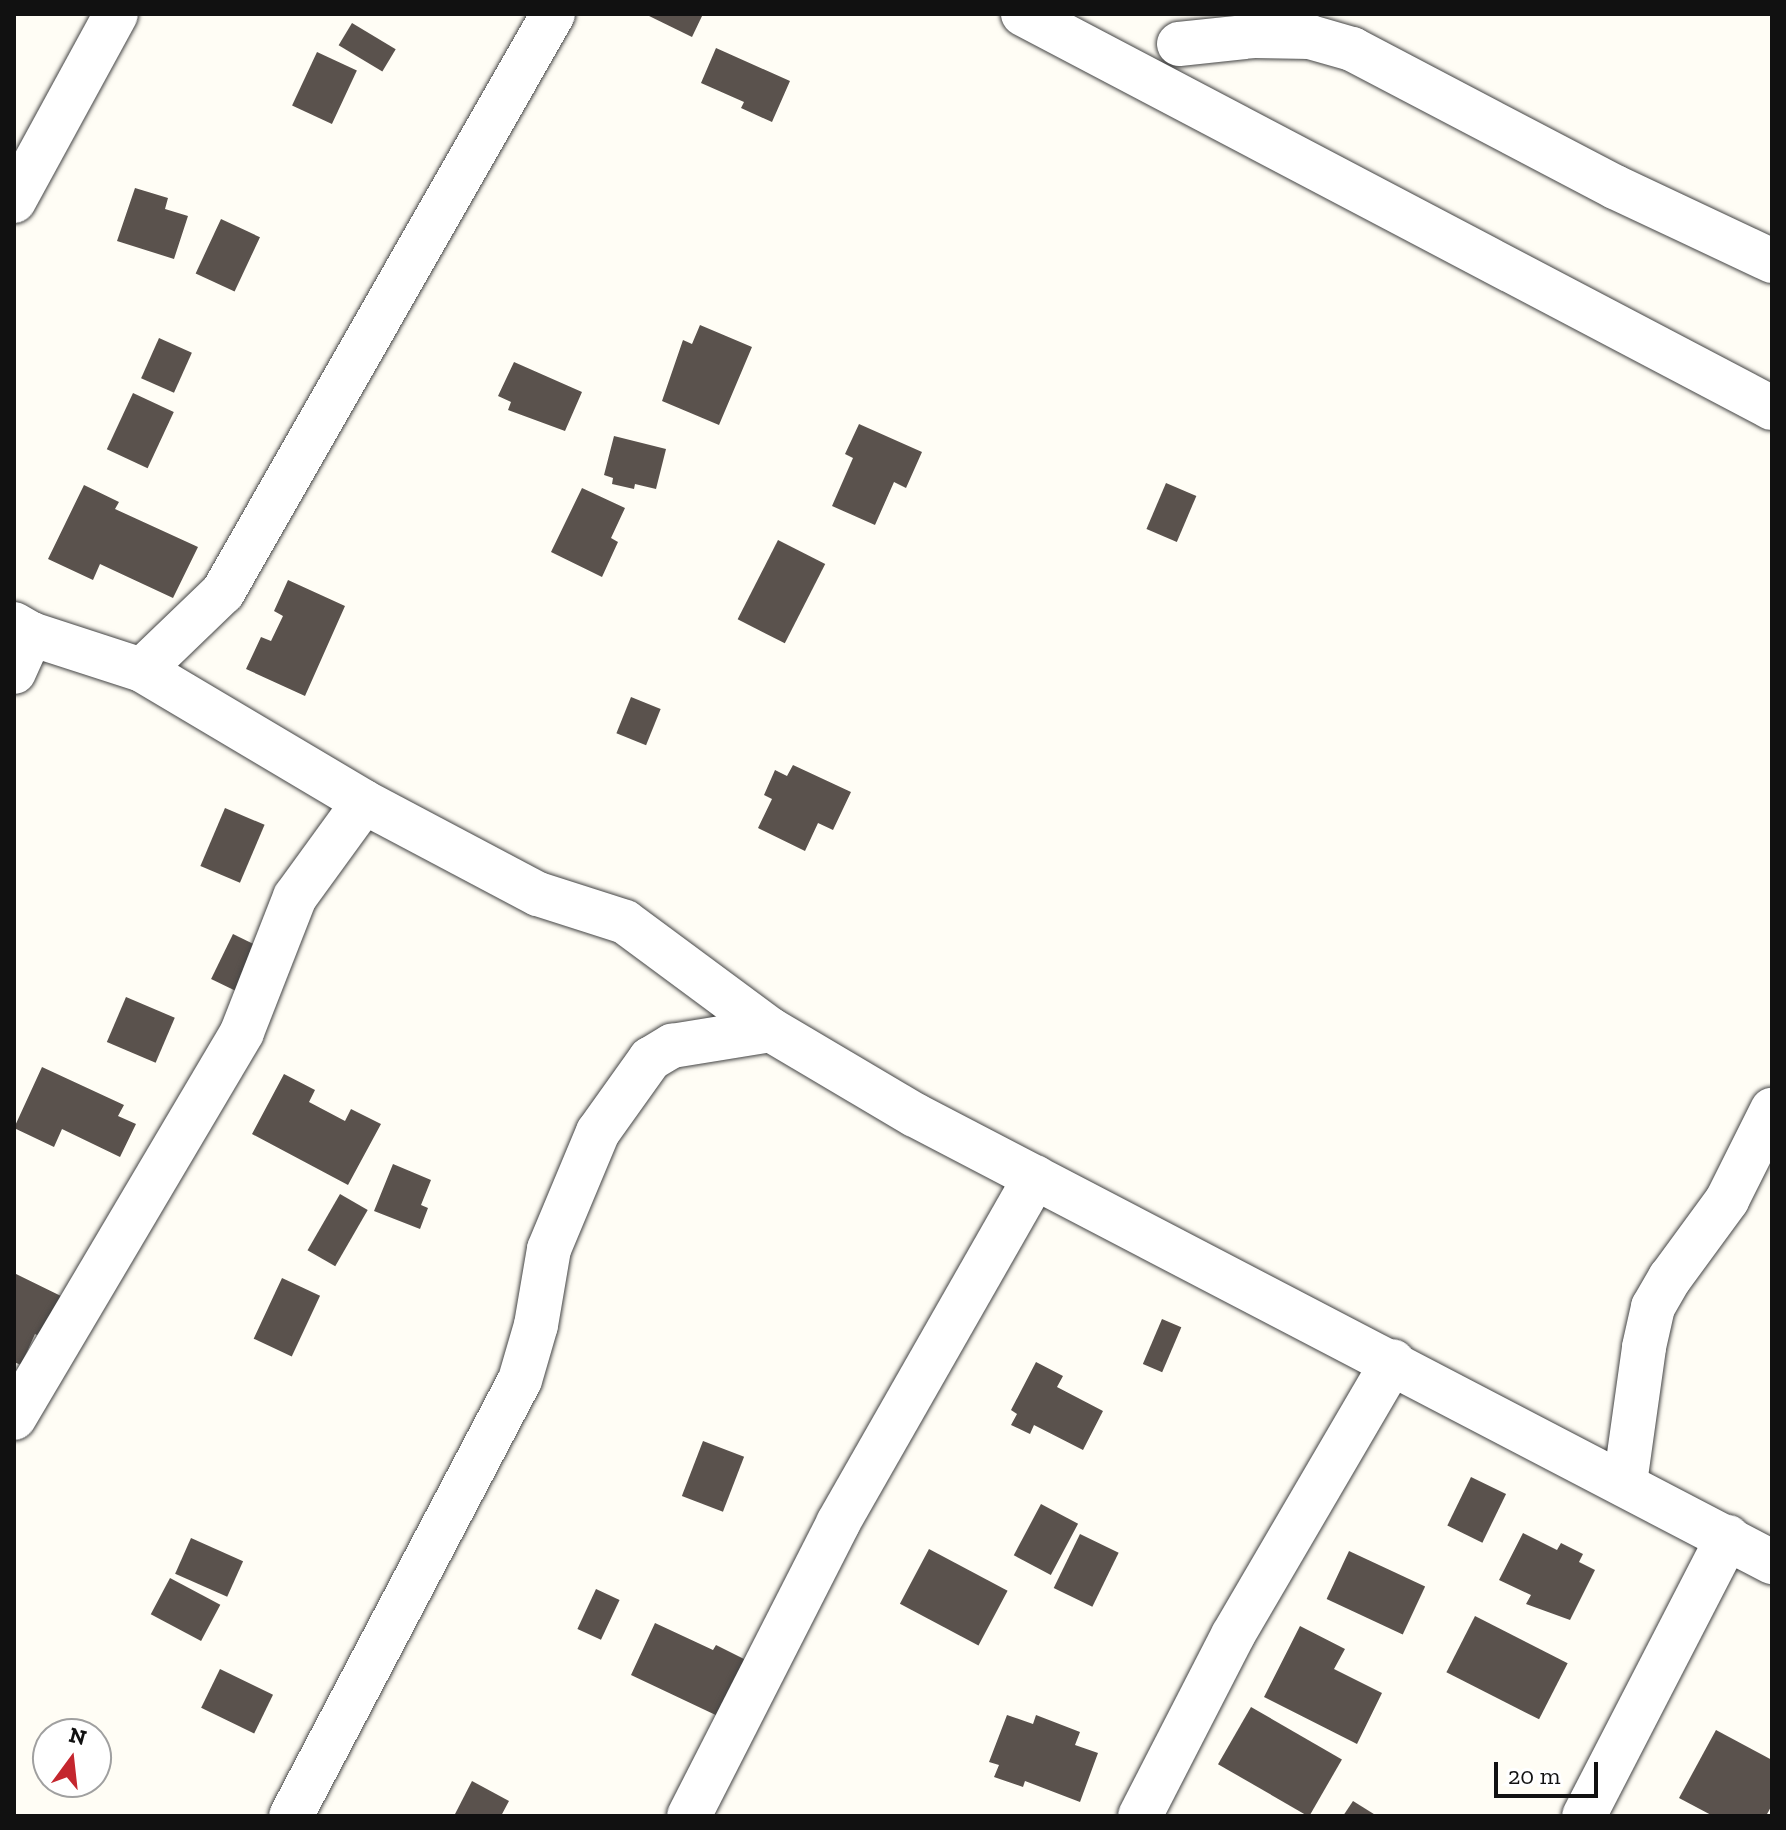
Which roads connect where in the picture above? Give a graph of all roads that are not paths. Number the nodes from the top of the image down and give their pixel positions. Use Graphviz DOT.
graph roads {
  1 [pos="116,14"];
  2 [pos="553,14"];
  3 [pos="1023,14"];
  4 [pos="1183,29"];
  5 [pos="1169,92"];
  6 [pos="14,201"];
  7 [pos="1772,261"];
  8 [pos="1772,408"];
  9 [pos="20,643"];
  10 [pos="142,670"];
  11 [pos="364,802"];
  12 [pos="771,1030"];
  13 [pos="1772,1110"];
  14 [pos="1035,1177"];
  15 [pos="1393,1361"];
  16 [pos="14,1418"];
  17 [pos="1625,1483"];
  18 [pos="1728,1537"];
  19 [pos="1772,1562"];
  20 [pos="291,1816"];
  21 [pos="689,1816"];
  22 [pos="1140,1816"];
  23 [pos="1584,1816"];
  1 -- 6 [label="street"];
  2 -- 10 [label="street"];
  3 -- 5 [label="street"];
  4 -- 5 [label="street"];
  4 -- 7 [label="street"];
  5 -- 8 [label="street"];
  9 -- 10 [label="street"];
  10 -- 11 [label="street"];
  11 -- 12 [label="street"];
  11 -- 16 [label="street"];
  12 -- 14 [label="street"];
  12 -- 20 [label="street"];
  13 -- 17 [label="street"];
  14 -- 15 [label="street"];
  14 -- 21 [label="street"];
  15 -- 17 [label="street"];
  15 -- 22 [label="street"];
  17 -- 18 [label="street"];
  18 -- 19 [label="street"];
  18 -- 23 [label="street"];
}
